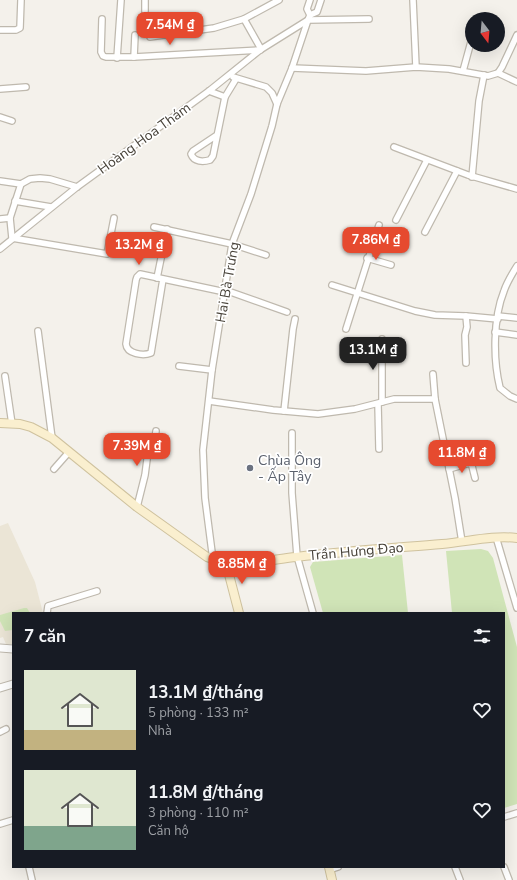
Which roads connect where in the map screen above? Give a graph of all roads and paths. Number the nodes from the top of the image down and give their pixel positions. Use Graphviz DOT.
graph roads {
  1 [pos="21,0"];
  2 [pos="121,0"];
  3 [pos="145,0"];
  4 [pos="279,0"];
  5 [pos="310,0"];
  6 [pos="321,0"];
  7 [pos="413,0"];
  8 [pos="145,11"];
  9 [pos="309,18"];
  10 [pos="102,19"];
  11 [pos="244,19"];
  12 [pos="369,19"];
  13 [pos="0,30"];
  14 [pos="291,32"];
  15 [pos="135,35"];
  16 [pos="517,35"];
  17 [pos="150,37"];
  18 [pos="302,39"];
  19 [pos="261,50"];
  20 [pos="468,52"];
  21 [pos="134,57"];
  22 [pos="117,58"];
  23 [pos="416,67"];
  24 [pos="292,68"];
  25 [pos="463,71"];
  26 [pos="498,73"];
  27 [pos="484,75"];
  28 [pos="229,76"];
  29 [pos="236,79"];
  30 [pos="517,82"];
  31 [pos="26,87"];
  32 [pos="0,89"];
  33 [pos="209,91"];
  34 [pos="226,97"];
  35 [pos="277,104"];
  36 [pos="0,117"];
  37 [pos="12,121"];
  38 [pos="217,135"];
  39 [pos="394,147"];
  40 [pos="428,160"];
  41 [pos="457,172"];
  42 [pos="472,177"];
  43 [pos="0,181"];
  44 [pos="21,184"];
  45 [pos="76,187"];
  46 [pos="517,189"];
  47 [pos="15,201"];
  48 [pos="51,207"];
  49 [pos="10,218"];
  50 [pos="114,218"];
  51 [pos="0,219"];
  52 [pos="396,220"];
  53 [pos="378,225"];
  54 [pos="154,227"];
  55 [pos="167,230"];
  56 [pos="425,232"];
  57 [pos="12,238"];
  58 [pos="232,244"];
  59 [pos="0,249"];
  60 [pos="266,255"];
  61 [pos="367,258"];
  62 [pos="391,265"];
  63 [pos="517,266"];
  64 [pos="160,278"];
  65 [pos="332,285"];
  66 [pos="225,291"];
  67 [pos="358,293"];
  68 [pos="287,312"];
  69 [pos="466,316"];
  70 [pos="498,317"];
  71 [pos="517,318"];
  72 [pos="295,319"];
  73 [pos="346,329"];
  74 [pos="38,331"];
  75 [pos="495,332"];
  76 [pos="517,335"];
  77 [pos="382,339"];
  78 [pos="466,363"];
  79 [pos="179,366"];
  80 [pos="212,370"];
  81 [pos="433,374"];
  82 [pos="5,376"];
  83 [pos="435,399"];
  84 [pos="517,399"];
  85 [pos="209,401"];
  86 [pos="380,403"];
  87 [pos="284,411"];
  88 [pos="0,423"];
  89 [pos="12,424"];
  90 [pos="156,431"];
  91 [pos="292,433"];
  92 [pos="52,438"];
  93 [pos="379,449"];
  94 [pos="69,452"];
  95 [pos="449,468"];
  96 [pos="54,469"];
  97 [pos="475,478"];
  98 [pos="137,507"];
  99 [pos="496,537"];
  100 [pos="517,538"];
  101 [pos="462,542"];
  102 [pos="297,556"];
  103 [pos="213,560"];
  104 [pos="226,563"];
  105 [pos="97,591"];
  106 [pos="517,608"];
  107 [pos="47,612"];
  108 [pos="239,612"];
  109 [pos="313,612"];
  110 [pos="0,648"];
  111 [pos="12,649"];
  112 [pos="12,684"];
  113 [pos="0,688"];
  114 [pos="517,813"];
  115 [pos="505,817"];
  116 [pos="12,820"];
  117 [pos="0,824"];
  118 [pos="29,868"];
  119 [pos="329,868"];
  120 [pos="454,868"];
  121 [pos="504,868"];
  122 [pos="32,880"];
  123 [pos="332,880"];
  124 [pos="460,880"];
  125 [pos="509,880"];
  1 -- 13 [label="street"];
  2 -- 22 [label="street"];
  3 -- 8 [label="street"];
  4 -- 11 [label="street"];
  5 -- 9 [label="street, Hai Bà Trưng"];
  6 -- 9 [label="street, Hai Bà Trưng"];
  7 -- 23 [label="street"];
  9 -- 12 [label="street"];
  9 -- 14 [label="street, Hoàng Hoa Thám"];
  9 -- 18 [label="street, Hai Bà Trưng"];
  10 -- 22 [label="street"];
  11 -- 17 [label="street"];
  11 -- 19 [label="street"];
  14 -- 18 [label="street"];
  14 -- 19 [label="street, Hoàng Hoa Thám"];
  15 -- 21 [label="street"];
  16 -- 26 [label="street"];
  18 -- 24 [label="street, Hai Bà Trưng"];
  19 -- 21 [label="street"];
  19 -- 28 [label="street, Hoàng Hoa Thám"];
  20 -- 25 [label="street"];
  21 -- 22 [label="street"];
  23 -- 24 [label="street"];
  23 -- 25 [label="street"];
  24 -- 35 [label="street, Hai Bà Trưng"];
  25 -- 27 [label="street"];
  26 -- 27 [label="street"];
  26 -- 30 [label="street"];
  27 -- 42 [label="street"];
  28 -- 29 [label="street"];
  28 -- 33 [label="street, Hoàng Hoa Thám"];
  29 -- 34 [label="street"];
  29 -- 35 [label="street"];
  31 -- 32 [label="street"];
  33 -- 34 [label="street"];
  33 -- 45 [label="street, Hoàng Hoa Thám"];
  34 -- 38 [label="street"];
  35 -- 58 [label="street, Hai Bà Trưng"];
  36 -- 37 [label="street"];
  38 -- 38 [label="street"];
  39 -- 40 [label="street"];
  40 -- 41 [label="street"];
  40 -- 52 [label="street"];
  41 -- 42 [label="street"];
  41 -- 56 [label="street"];
  42 -- 46 [label="street"];
  43 -- 44 [label="street"];
  44 -- 45 [label="street"];
  44 -- 47 [label="street"];
  45 -- 48 [label="street, Hoàng Hoa Thám"];
  47 -- 48 [label="street"];
  47 -- 49 [label="street"];
  48 -- 57 [label="street, Hoàng Hoa Thám"];
  49 -- 51 [label="street"];
  49 -- 57 [label="street"];
  50 -- 57 [label="street"];
  53 -- 61 [label="street"];
  54 -- 55 [label="street"];
  55 -- 58 [label="street"];
  55 -- 64 [label="street"];
  57 -- 59 [label="street, Hoàng Hoa Thám"];
  58 -- 60 [label="street"];
  58 -- 66 [label="street, Hai Bà Trưng"];
  61 -- 62 [label="street"];
  61 -- 67 [label="street"];
  63 -- 70 [label="street"];
  64 -- 64 [label="street"];
  64 -- 66 [label="street"];
  65 -- 67 [label="street"];
  66 -- 68 [label="street"];
  66 -- 80 [label="street, Hai Bà Trưng"];
  67 -- 69 [label="street"];
  67 -- 73 [label="street"];
  69 -- 70 [label="street"];
  69 -- 78 [label="street"];
  70 -- 71 [label="street"];
  70 -- 75 [label="street"];
  72 -- 87 [label="street"];
  74 -- 92 [label="street"];
  75 -- 76 [label="street"];
  75 -- 84 [label="street"];
  77 -- 86 [label="street"];
  79 -- 80 [label="street"];
  80 -- 85 [label="street, Hai Bà Trưng"];
  81 -- 83 [label="street"];
  82 -- 89 [label="street"];
  83 -- 86 [label="street"];
  83 -- 95 [label="street"];
  85 -- 87 [label="street"];
  85 -- 103 [label="street, Hai Bà Trưng"];
  86 -- 87 [label="street"];
  86 -- 93 [label="street"];
  88 -- 89 [label="main road, Trần Hưng Đạo"];
  89 -- 92 [label="main road, Trần Hưng Đạo"];
  90 -- 98 [label="street"];
  91 -- 102 [label="street"];
  92 -- 94 [label="main road, Trần Hưng Đạo"];
  94 -- 96 [label="street"];
  94 -- 98 [label="main road, Trần Hưng Đạo"];
  95 -- 97 [label="street"];
  95 -- 101 [label="street"];
  98 -- 103 [label="main road, Trần Hưng Đạo"];
  99 -- 100 [label="main road, Trần Hưng Đạo"];
  99 -- 101 [label="main road, Trần Hưng Đạo"];
  99 -- 106 [label="street"];
  101 -- 102 [label="main road, Trần Hưng Đạo"];
  102 -- 104 [label="main road, Trần Hưng Đạo"];
  102 -- 109 [label="street"];
  103 -- 104 [label="main road, Trần Hưng Đạo"];
  104 -- 108 [label="main road"];
  105 -- 107 [label="street"];
  110 -- 111 [label="street"];
  112 -- 113 [label="street"];
  114 -- 115 [label="street"];
  116 -- 117 [label="street"];
  118 -- 122 [label="street"];
  119 -- 123 [label="main road"];
  120 -- 124 [label="street"];
  121 -- 125 [label="street"];
}
